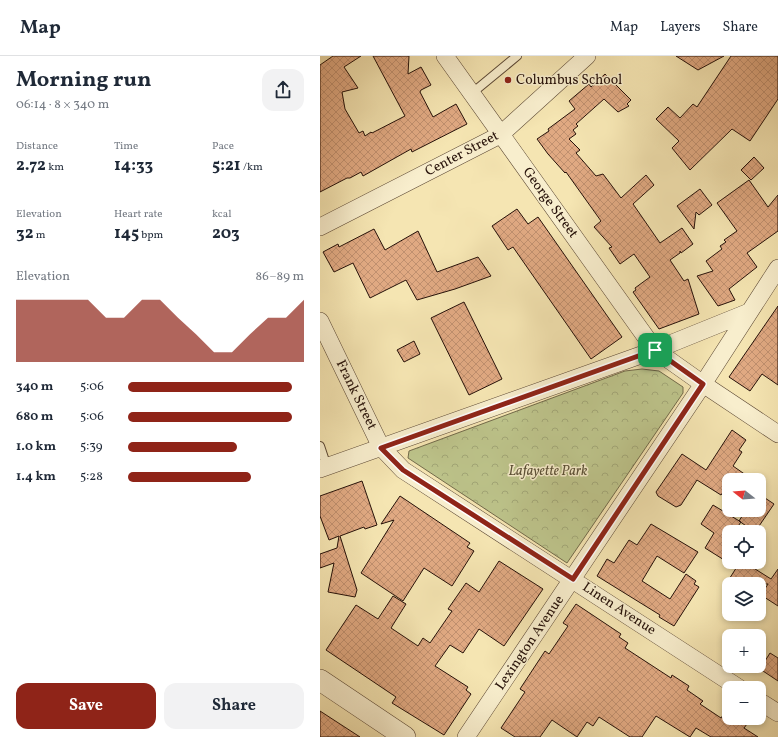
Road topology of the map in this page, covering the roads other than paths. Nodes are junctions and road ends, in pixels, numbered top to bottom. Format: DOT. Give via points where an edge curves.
graph roads {
  1 [pos="445,56"];
  2 [pos="517,56"];
  3 [pos="587,56"];
  4 [pos="471,94"];
  5 [pos="500,135"];
  6 [pos="320,227"];
  7 [pos="778,268"];
  8 [pos="749,312"];
  9 [pos="321,327"];
  10 [pos="655,350"];
  11 [pos="703,384"];
  12 [pos="778,434"];
  13 [pos="320,446"];
  14 [pos="381,448"];
  15 [pos="323,468"];
  16 [pos="573,579"];
  17 [pos="320,680"];
  18 [pos="728,681"];
  19 [pos="766,705"];
  20 [pos="778,713"];
  21 [pos="405,737"];
  22 [pos="466,737"];
  1 -- 4 [label="street, George Street"];
  2 -- 4 [label="lane"];
  3 -- 5 [label="street, Center Street"];
  4 -- 5 [label="street, George Street"];
  5 -- 6 [label="street, Center Street"];
  5 -- 10 [label="street, George Street"];
  7 -- 8 [label="street, Lexington Avenue"];
  8 -- 10 [label="street"];
  8 -- 11 [label="street, Lexington Avenue"];
  9 -- 14 [label="street, Frank Street"];
  10 -- 11 [label="street, George Street"];
  10 -- 14 [label="street"];
  11 -- 12 [label="street, George Street"];
  11 -- 16 [label="street, Lexington Avenue"];
  13 -- 15 [label="lane"];
  14 -- 15 [label="street"];
  14 -- 16 [label="street, Linen Avenue" via="403,470"];
  16 -- 18 [label="street, Linen Avenue"];
  16 -- 22 [label="street, Lexington Avenue"];
  17 -- 21 [label="street"];
  19 -- 20 [label="street"];
}
